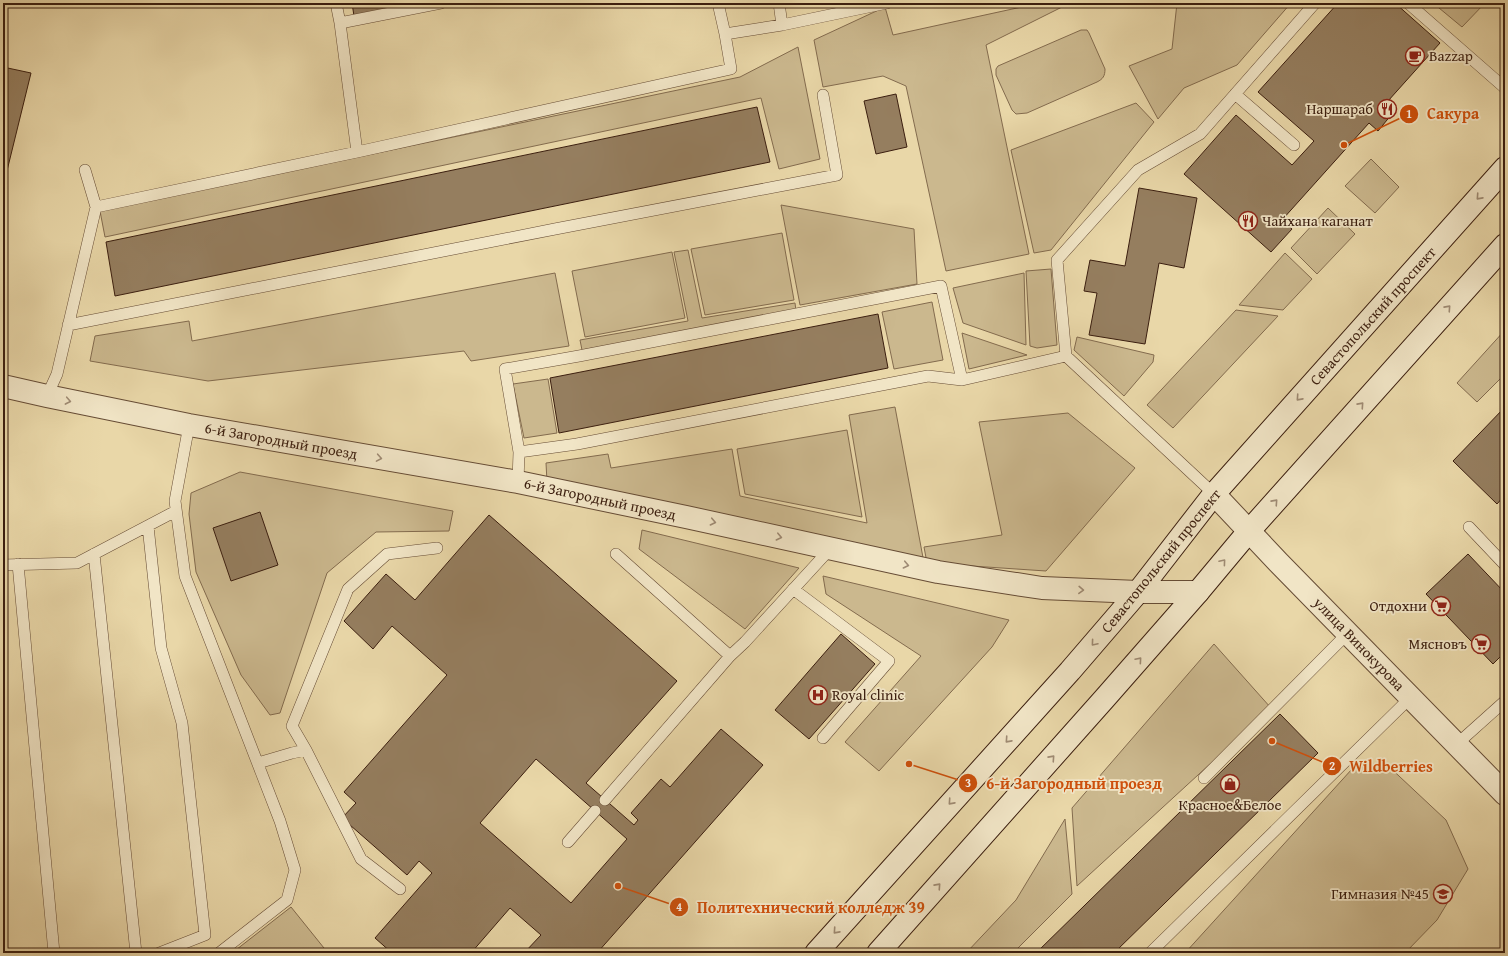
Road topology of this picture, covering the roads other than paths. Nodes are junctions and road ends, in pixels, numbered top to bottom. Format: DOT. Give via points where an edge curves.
graph roads {
  1 [pos="336,3"];
  2 [pos="441,3"];
  3 [pos="718,3"];
  4 [pos="779,3"];
  5 [pos="887,3"];
  6 [pos="1315,3"];
  7 [pos="1408,3"];
  8 [pos="340,23"];
  9 [pos="782,25"];
  10 [pos="725,34"];
  11 [pos="1505,88"];
  12 [pos="1235,94"];
  13 [pos="823,95"];
  14 [pos="1294,145"];
  15 [pos="357,152"];
  16 [pos="1505,168"];
  17 [pos="84,170"];
  18 [pos="96,207"];
  19 [pos="1505,244"];
  20 [pos="68,325"];
  21 [pos="1066,356"];
  22 [pos="962,380"];
  23 [pos="3,386"];
  24 [pos="47,396"];
  25 [pos="189,425"];
  26 [pos="520,452"];
  27 [pos="518,482"];
  28 [pos="1214,494"];
  29 [pos="176,511"];
  30 [pos="148,526"];
  31 [pos="1469,527"];
  32 [pos="1249,531"];
  33 [pos="437,548"];
  34 [pos="831,548"];
  35 [pos="94,554"];
  36 [pos="616,554"];
  37 [pos="18,564"];
  38 [pos="3,565"];
  39 [pos="1505,565"];
  40 [pos="793,589"];
  41 [pos="1138,592"];
  42 [pos="1198,592"];
  43 [pos="1348,633"];
  44 [pos="730,656"];
  45 [pos="1411,697"];
  46 [pos="1505,701"];
  47 [pos="823,738"];
  48 [pos="1457,744"];
  49 [pos="306,750"];
  50 [pos="258,763"];
  51 [pos="1204,778"];
  52 [pos="1505,794"];
  53 [pos="605,800"];
  54 [pos="595,811"];
  55 [pos="568,842"];
  56 [pos="400,889"];
  57 [pos="54,953"];
  58 [pos="136,953"];
  59 [pos="159,953"];
  60 [pos="219,953"];
  61 [pos="816,953"];
  62 [pos="878,953"];
  63 [pos="1150,953"];
  1 -- 8 [label="lane"];
  2 -- 8 [label="lane"];
  3 -- 10 [label="lane"];
  4 -- 9 [label="lane"];
  5 -- 9 [label="lane"];
  6 -- 12 [label="lane"];
  7 -- 11 [label="lane"];
  8 -- 15 [label="lane"];
  9 -- 10 [label="lane"];
  10 -- 15 [label="lane" via="731,69"];
  12 -- 14 [label="lane"];
  12 -- 21 [label="lane" via="1200,134 1138,170 1057,260"];
  13 -- 20 [label="lane" via="837,175"];
  15 -- 18 [label="lane"];
  16 -- 28 [label="main road, Севастопольский проспект, one-way"];
  17 -- 18 [label="lane"];
  18 -- 20 [label="lane"];
  32 -- 19 [label="main road, one-way"];
  20 -- 24 [label="lane" via="57,374"];
  21 -- 22 [label="lane"];
  21 -- 28 [label="lane"];
  22 -- 26 [label="lane" via="928,376 578,444"];
  22 -- 26 [label="lane" via="941,286 505,369"];
  23 -- 24 [label="main road, 6-й Загородный проезд"];
  24 -- 25 [label="main road, 6-й Загородный проезд, one-way"];
  25 -- 27 [label="main road, 6-й Загородный проезд, one-way"];
  25 -- 29 [label="lane" via="175,501"];
  26 -- 27 [label="lane"];
  27 -- 34 [label="main road, 6-й Загородный проезд, one-way"];
  28 -- 32 [label="main road, улица Винокурова"];
  28 -- 41 [label="main road, Севастопольский проспект"];
  29 -- 30 [label="lane"];
  29 -- 50 [label="lane" via="185,576"];
  30 -- 35 [label="lane"];
  30 -- 59 [label="lane" via="162,648 182,723 205,935"];
  31 -- 39 [label="lane"];
  42 -- 32 [label="main road, one-way"];
  32 -- 43 [label="main road, улица Винокурова"];
  33 -- 49 [label="lane" via="387,554 348,589 292,726"];
  34 -- 40 [label="lane"];
  34 -- 41 [label="main road, 6-й Загородный проезд, one-way" via="938,572 1042,588"];
  35 -- 37 [label="lane" via="77,563"];
  35 -- 58 [label="lane"];
  36 -- 44 [label="lane"];
  37 -- 38 [label="lane"];
  37 -- 57 [label="lane"];
  40 -- 44 [label="lane"];
  40 -- 47 [label="lane" via="889,661"];
  41 -- 42 [label="main road, 6-й Загородный проезд"];
  41 -- 61 [label="main road, Севастопольский проспект, one-way"];
  62 -- 42 [label="main road, one-way"];
  43 -- 45 [label="main road, улица Винокурова"];
  43 -- 51 [label="lane"];
  44 -- 53 [label="lane"];
  45 -- 48 [label="main road, улица Винокурова"];
  45 -- 63 [label="lane"];
  46 -- 48 [label="lane"];
  48 -- 52 [label="main road, улица Винокурова"];
  49 -- 50 [label="lane"];
  49 -- 56 [label="lane" via="361,859"];
  50 -- 60 [label="lane" via="295,870 287,900"];
  54 -- 55 [label="lane"];
}
